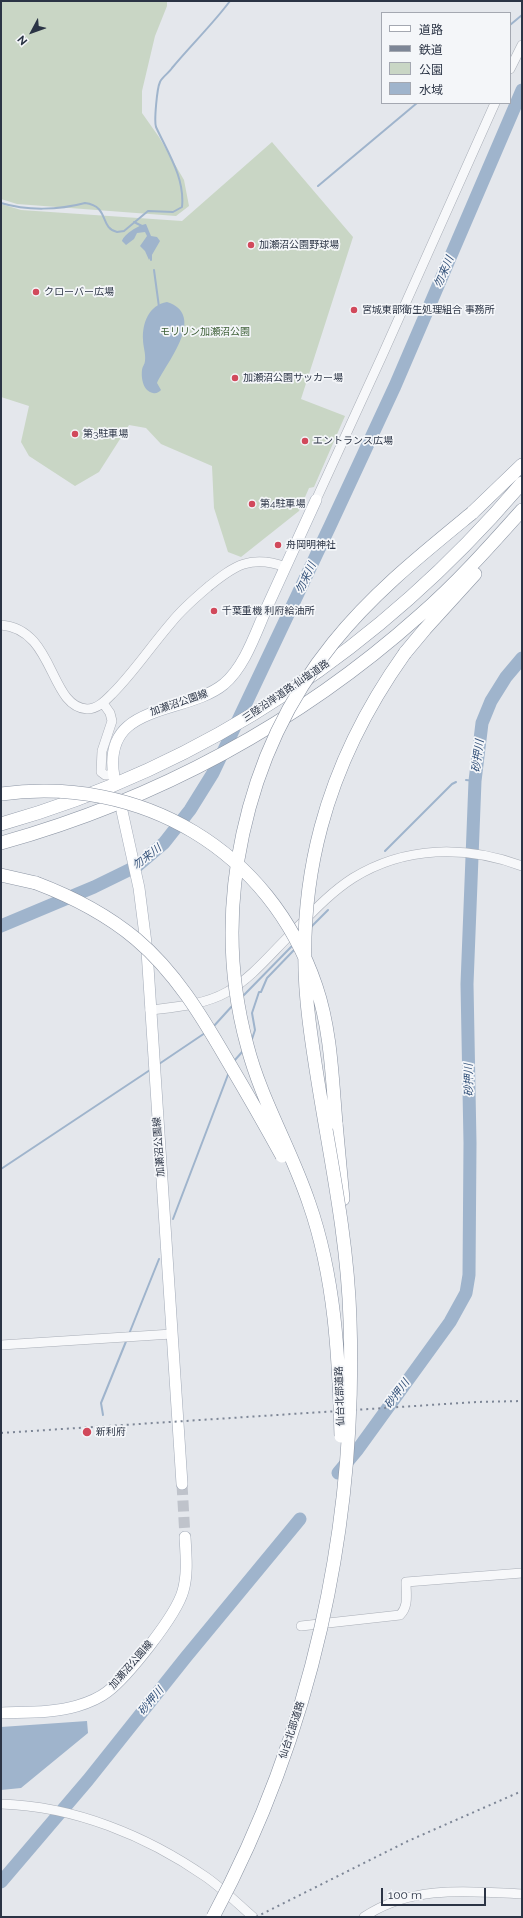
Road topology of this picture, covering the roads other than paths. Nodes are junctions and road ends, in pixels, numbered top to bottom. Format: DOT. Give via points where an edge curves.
graph roads {
  1 [pos="522,45"];
  2 [pos="511,67"];
  3 [pos="495,104"];
  4 [pos="522,465"];
  5 [pos="522,483"];
  6 [pos="316,500"];
  7 [pos="522,510"];
  8 [pos="522,519"];
  9 [pos="285,567"];
  10 [pos="1,625"];
  11 [pos="103,703"];
  12 [pos="117,778"];
  13 [pos="1,794"];
  14 [pos="122,811"];
  15 [pos="1,824"];
  16 [pos="1,843"];
  17 [pos="522,866"];
  18 [pos="1,875"];
  19 [pos="150,1010"];
  20 [pos="325,1261"];
  21 [pos="350,1316"];
  22 [pos="172,1334"];
  23 [pos="1,1345"];
  24 [pos="182,1484"];
  25 [pos="338,1532"];
  26 [pos="185,1537"];
  27 [pos="522,1573"];
  28 [pos="301,1626"];
  29 [pos="1,1713"];
  30 [pos="1,1804"];
  31 [pos="522,1894"];
  32 [pos="213,1917"];
  33 [pos="253,1917"];
  34 [pos="364,1917"];
  1 -- 2 [label="street"];
  3 -- 6 [label="street"];
  4 -- 20 [label="highway, bridge" via="482,504 386,585 332,644 310,674 273,742 248,814 237,871 232,919 235,984 240,1015 257,1077 309,1202"];
  5 -- 12 [label="highway, 三陸沿岸道路;仙塩道路, bridge" via="480,529 391,615 292,690 186,752"];
  6 -- 9 [label="main road, 加瀬沼公園線"];
  7 -- 16 [label="highway, 三陸沿岸道路;仙塩道路, bridge" via="444,593 408,626 330,688 265,730 201,766 140,795 88,816"];
  8 -- 21 [label="highway, bridge" via="425,629 387,679 340,768 318,834 305,917 304,959 313,1050 342,1219"];
  9 -- 11 [label="street" via="274,563 244,564 214,582 178,614 122,684"];
  9 -- 12 [label="main road, 加瀬沼公園線" via="249,648 234,674 209,694 155,710 131,724 120,737 116,747 113,762"];
  10 -- 11 [label="street" via="20,629 30,636 70,701 87,708"];
  11 -- 12 [label="street" via="112,721 102,751 101,772"];
  12 -- 15 [label="highway, 三陸沿岸道路;仙塩道路" via="78,800"];
  13 -- 21 [label="highway, bridge" via="41,790 80,792 114,798 151,810 185,827 231,859 257,884 280,912 310,968 327,1028 351,1293"];
  14 -- 19 [label="main road, 加瀬沼公園線" via="138,880 147,951"];
  17 -- 19 [label="street" via="461,851 428,852 401,857 352,879 324,901 247,977 227,992 211,1000"];
  18 -- 20 [label="highway, bridge" via="36,883 90,906 137,940 176,981 215,1040 269,1133 303,1200"];
  19 -- 22 [label="main road, 加瀬沼公園線"];
  20 -- 25 [label="highway, 仙台北部道路, bridge" via="335,1326 340,1400 342,1476"];
  21 -- 25 [label="highway, 仙台北部道路, bridge" via="349,1446"];
  22 -- 23 [label="street"];
  22 -- 24 [label="main road, 加瀬沼公園線"];
  25 -- 32 [label="highway, 仙台北部道路, bridge" via="317,1642 298,1714 264,1810"];
  26 -- 29 [label="main road, 加瀬沼公園線" via="187,1574 177,1607 119,1682 99,1697 76,1706"];
  27 -- 28 [label="street" via="406,1582 407,1602 405,1611 400,1615"];
  30 -- 33 [label="street" via="45,1809 85,1819 143,1840 177,1858 212,1882"];
  31 -- 34 [label="street" via="459,1890 415,1894 392,1902"];
}
